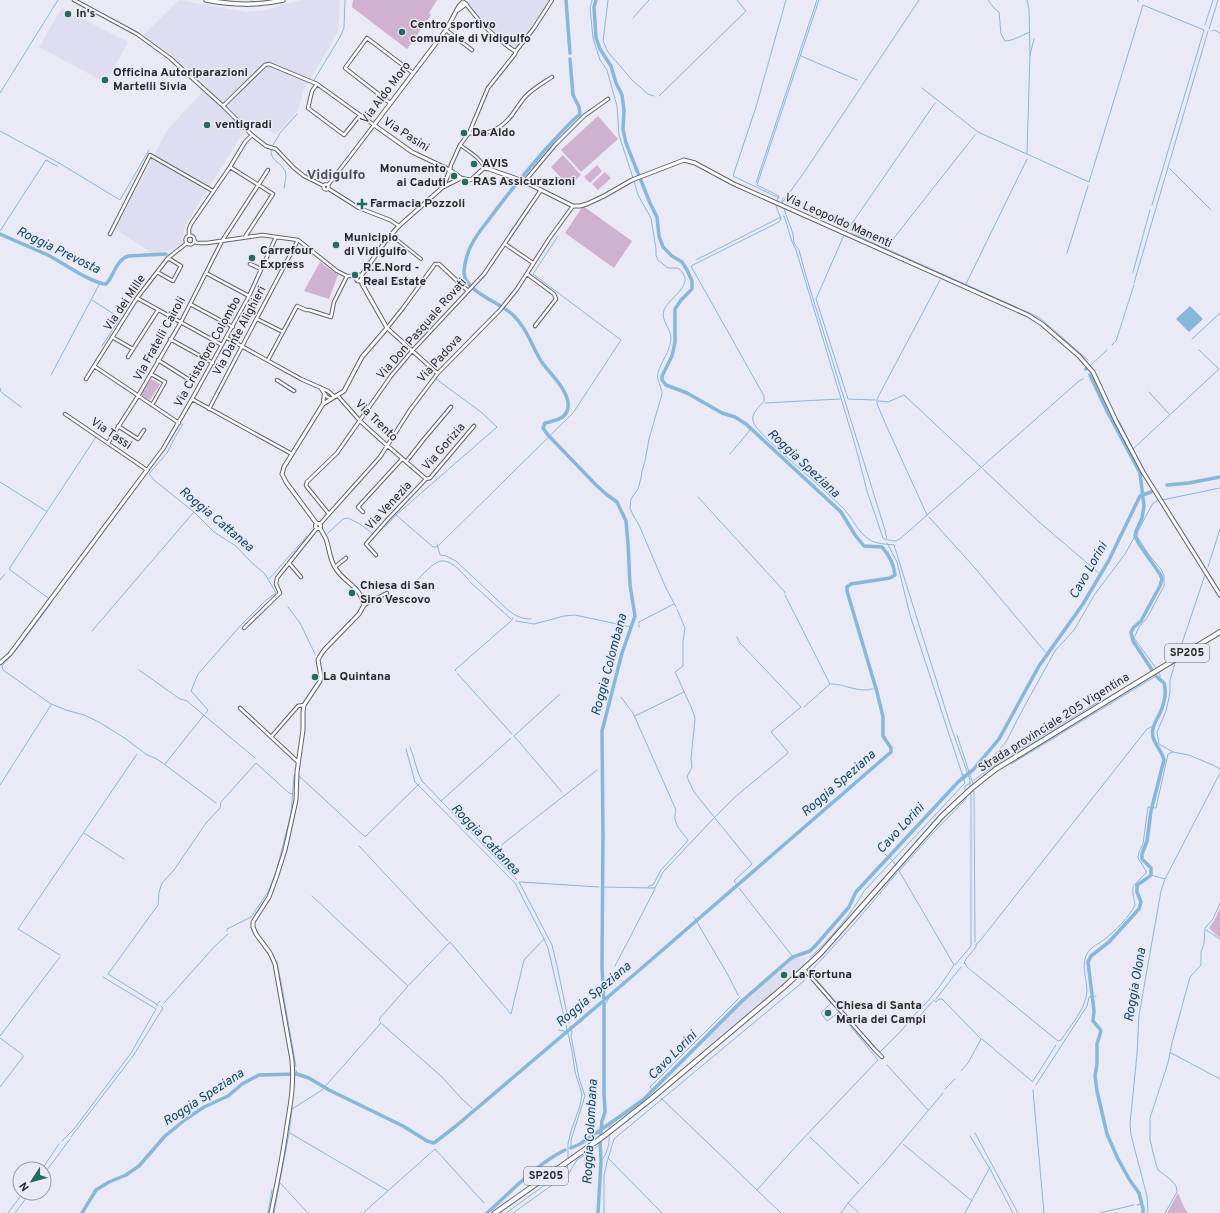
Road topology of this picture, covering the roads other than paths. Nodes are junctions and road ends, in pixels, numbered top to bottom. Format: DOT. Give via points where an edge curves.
graph roads {
  1 [pos="74,0"];
  2 [pos="206,0"];
  3 [pos="283,0"];
  4 [pos="552,0"];
  5 [pos="464,2"];
  6 [pos="446,30"];
  7 [pos="472,50"];
  8 [pos="516,51"];
  9 [pos="413,73"];
  10 [pos="552,77"];
  11 [pos="317,84"];
  12 [pos="608,99"];
  13 [pos="390,103"];
  14 [pos="223,106"];
  15 [pos="360,115"];
  16 [pos="374,125"];
  17 [pos="469,133"];
  18 [pos="252,135"];
  19 [pos="460,145"];
  20 [pos="230,167"];
  21 [pos="484,168"];
  22 [pos="268,170"];
  23 [pos="450,170"];
  24 [pos="461,178"];
  25 [pos="524,181"];
  26 [pos="258,185"];
  27 [pos="328,187"];
  28 [pos="443,187"];
  29 [pos="541,190"];
  30 [pos="213,191"];
  31 [pos="573,206"];
  32 [pos="399,226"];
  33 [pos="110,234"];
  34 [pos="189,235"];
  35 [pos="390,235"];
  36 [pos="245,237"];
  37 [pos="276,237"];
  38 [pos="298,240"];
  39 [pos="194,241"];
  40 [pos="222,241"];
  41 [pos="187,243"];
  42 [pos="505,244"];
  43 [pos="168,258"];
  44 [pos="421,259"];
  45 [pos="533,263"];
  46 [pos="250,264"];
  47 [pos="261,269"];
  48 [pos="157,272"];
  49 [pos="206,273"];
  50 [pos="527,274"];
  51 [pos="347,276"];
  52 [pos="356,276"];
  53 [pos="361,276"];
  54 [pos="362,280"];
  55 [pos="469,290"];
  56 [pos="249,296"];
  57 [pos="137,298"];
  58 [pos="190,304"];
  59 [pos="158,310"];
  60 [pos="257,319"];
  61 [pos="180,322"];
  62 [pos="536,326"];
  63 [pos="233,327"];
  64 [pos="387,328"];
  65 [pos="283,332"];
  66 [pos="112,337"];
  67 [pos="226,338"];
  68 [pos="170,339"];
  69 [pos="222,345"];
  70 [pos="242,346"];
  71 [pos="133,349"];
  72 [pos="412,351"];
  73 [pos="128,357"];
  74 [pos="158,360"];
  75 [pos="268,360"];
  76 [pos="213,363"];
  77 [pos="94,366"];
  78 [pos="438,372"];
  79 [pos="151,374"];
  80 [pos="86,379"];
  81 [pos="188,379"];
  82 [pos="277,380"];
  83 [pos="319,387"];
  84 [pos="294,390"];
  85 [pos="323,392"];
  86 [pos="138,396"];
  87 [pos="334,397"];
  88 [pos="192,400"];
  89 [pos="323,404"];
  90 [pos="152,405"];
  91 [pos="451,407"];
  92 [pos="208,409"];
  93 [pos="65,414"];
  94 [pos="360,421"];
  95 [pos="179,423"];
  96 [pos="118,426"];
  97 [pos="474,426"];
  98 [pos="144,430"];
  99 [pos="108,443"];
  100 [pos="387,446"];
  101 [pos="292,454"];
  102 [pos="402,459"];
  103 [pos="406,462"];
  104 [pos="146,470"];
  105 [pos="426,480"];
  106 [pos="363,512"];
  107 [pos="329,514"];
  108 [pos="318,526"];
  109 [pos="376,555"];
  110 [pos="346,558"];
  111 [pos="289,563"];
  112 [pos="335,567"];
  113 [pos="300,577"];
  114 [pos="387,593"];
  115 [pos="1220,595"];
  116 [pos="364,605"];
  117 [pos="244,628"];
  118 [pos="1219,633"];
  119 [pos="0,664"];
  120 [pos="304,705"];
  121 [pos="240,708"];
  122 [pos="271,737"];
  123 [pos="299,762"];
  124 [pos="804,969"];
  125 [pos="882,1057"];
  126 [pos="271,1213"];
  127 [pos="495,1213"];
  1 -- 14 [label="street" via="141,37 170,58"];
  2 -- 3 [label="main road" via="244,5"];
  4 -- 8 [label="street"];
  5 -- 6 [label="street, Via Aldo Moro"];
  5 -- 8 [label="street" via="489,31"];
  6 -- 7 [label="street"];
  6 -- 9 [label="street, Via Aldo Moro"];
  8 -- 17 [label="street" via="488,88"];
  9 -- 13 [label="street, Via Aldo Moro"];
  9 -- 13 [label="street" via="367,38 345,68"];
  10 -- 17 [label="street" via="524,97 504,124 485,133"];
  11 -- 14 [label="street" via="267,64"];
  11 -- 15 [label="street"];
  11 -- 15 [label="street" via="312,91 308,108 344,136"];
  12 -- 25 [label="street" via="584,116"];
  13 -- 16 [label="street, Via Aldo Moro"];
  14 -- 18 [label="street"];
  15 -- 16 [label="street"];
  16 -- 23 [label="street, Via Pasini" via="412,152"];
  16 -- 27 [label="street, Via Aldo Moro"];
  17 -- 19 [label="street"];
  18 -- 20 [label="street"];
  18 -- 27 [label="street" via="266,146 276,149 304,176"];
  19 -- 21 [label="street" via="476,157"];
  19 -- 23 [label="street"];
  20 -- 26 [label="street"];
  20 -- 30 [label="street"];
  21 -- 24 [label="street" via="472,179"];
  21 -- 25 [label="street"];
  22 -- 26 [label="street, Via Fratelli Cairoli"];
  23 -- 24 [label="street, Via Pasini"];
  23 -- 28 [label="street"];
  24 -- 28 [label="street"];
  25 -- 29 [label="street"];
  26 -- 36 [label="street" via="273,194"];
  26 -- 40 [label="street, Via Fratelli Cairoli"];
  27 -- 32 [label="street" via="359,208 384,217"];
  28 -- 32 [label="street"];
  29 -- 31 [label="street"];
  29 -- 42 [label="street, Via Don Pasquale Rovati"];
  30 -- 33 [label="street" via="150,155"];
  30 -- 34 [label="street" via="192,224"];
  31 -- 45 [label="street, Via Padova"];
  31 -- 115 [label="street, Via Leopoldo Manenti" via="587,204 632,180 684,160 1028,315 1079,356 1093,372 1143,472"];
  32 -- 35 [label="street"];
  34 -- 39 [label="street"];
  34 -- 41 [label="street" via="185,238"];
  35 -- 44 [label="street"];
  35 -- 53 [label="street"];
  36 -- 37 [label="street"];
  36 -- 40 [label="street"];
  37 -- 38 [label="street"];
  37 -- 47 [label="street, Via Cristoforo Colombo"];
  38 -- 51 [label="street"];
  38 -- 60 [label="street, Via Dante Alighieri"];
  39 -- 40 [label="street"];
  39 -- 41 [label="street" via="191,244"];
  40 -- 49 [label="street, Via Fratelli Cairoli"];
  41 -- 43 [label="street, Via dei Mille"];
  42 -- 45 [label="street"];
  42 -- 55 [label="street, Via Don Pasquale Rovati"];
  43 -- 48 [label="street, Via dei Mille"];
  43 -- 48 [label="street" via="181,266 173,281"];
  45 -- 50 [label="street, Via Padova"];
  46 -- 47 [label="street"];
  47 -- 56 [label="street, Via Cristoforo Colombo"];
  48 -- 57 [label="street, Via dei Mille"];
  49 -- 56 [label="street"];
  49 -- 58 [label="street, Via Fratelli Cairoli"];
  50 -- 62 [label="street" via="554,294 556,299"];
  50 -- 78 [label="street, Via Padova" via="500,310"];
  51 -- 52 [label="street"];
  51 -- 65 [label="street" via="334,302 331,316 297,306"];
  52 -- 53 [label="street"];
  52 -- 54 [label="street" via="358,281"];
  53 -- 54 [label="street"];
  54 -- 64 [label="street"];
  55 -- 64 [label="street" via="439,264 435,264"];
  55 -- 72 [label="street, Via Don Pasquale Rovati"];
  56 -- 63 [label="street, Via Cristoforo Colombo"];
  57 -- 59 [label="street"];
  57 -- 66 [label="street, Via dei Mille"];
  58 -- 61 [label="street, Via Fratelli Cairoli"];
  58 -- 63 [label="street"];
  59 -- 61 [label="street"];
  59 -- 71 [label="street"];
  60 -- 65 [label="street"];
  60 -- 70 [label="street, Via Dante Alighieri"];
  61 -- 68 [label="street, Via Fratelli Cairoli"];
  61 -- 69 [label="street"];
  63 -- 67 [label="street, Via Cristoforo Colombo"];
  64 -- 72 [label="street"];
  64 -- 87 [label="street" via="366,351 344,391"];
  65 -- 75 [label="street"];
  66 -- 71 [label="street"];
  66 -- 77 [label="street, Via dei Mille"];
  67 -- 69 [label="street, Via Cristoforo Colombo"];
  67 -- 70 [label="street"];
  68 -- 74 [label="street, Via Fratelli Cairoli"];
  68 -- 76 [label="street"];
  69 -- 76 [label="street, Via Cristoforo Colombo"];
  70 -- 75 [label="street"];
  70 -- 92 [label="street, Via Dante Alighieri"];
  71 -- 73 [label="street"];
  72 -- 78 [label="street"];
  72 -- 94 [label="street, Via Don Pasquale Rovati"];
  74 -- 79 [label="street, Via Fratelli Cairoli"];
  74 -- 81 [label="street"];
  75 -- 83 [label="street"];
  76 -- 88 [label="street, Via Cristoforo Colombo"];
  77 -- 80 [label="street, Via dei Mille"];
  77 -- 86 [label="street"];
  78 -- 100 [label="street, Via Padova"];
  79 -- 86 [label="street, Via Fratelli Cairoli"];
  79 -- 90 [label="street" via="165,382"];
  82 -- 84 [label="street"];
  83 -- 85 [label="street"];
  83 -- 87 [label="street"];
  85 -- 87 [label="street" via="329,398"];
  85 -- 89 [label="street"];
  86 -- 90 [label="street"];
  86 -- 96 [label="street, Via Fratelli Cairoli"];
  87 -- 89 [label="street"];
  87 -- 94 [label="street, Via Trento"];
  88 -- 92 [label="street"];
  88 -- 95 [label="street, Via Cristoforo Colombo"];
  89 -- 101 [label="street"];
  90 -- 95 [label="street"];
  91 -- 103 [label="street"];
  92 -- 101 [label="street"];
  93 -- 99 [label="street, Via Tassi"];
  94 -- 100 [label="street, Via Trento"];
  94 -- 107 [label="street, Via Don Pasquale Rovati" via="337,453 306,484"];
  95 -- 104 [label="street, Via Cristoforo Colombo"];
  96 -- 98 [label="street" via="138,439"];
  96 -- 99 [label="street, Via Fratelli Cairoli"];
  97 -- 105 [label="street, Via Gorizia"];
  99 -- 104 [label="street, Via Tassi"];
  100 -- 102 [label="street, Via Trento"];
  100 -- 107 [label="street, Via Padova"];
  101 -- 108 [label="street" via="282,474"];
  102 -- 103 [label="street, Via Trento"];
  102 -- 106 [label="street, Via Trento" via="358,507"];
  103 -- 105 [label="street, Via Trento"];
  104 -- 119 [label="street"];
  105 -- 109 [label="street, Via Venezia" via="366,544"];
  107 -- 108 [label="street, Via Padova"];
  108 -- 111 [label="street, Via Padova"];
  108 -- 112 [label="street" via="326,538 330,558"];
  110 -- 112 [label="street"];
  111 -- 113 [label="street"];
  111 -- 117 [label="street, Via Padova" via="276,578 280,593"];
  112 -- 116 [label="street" via="344,579 359,591"];
  114 -- 116 [label="street"];
  116 -- 120 [label="street" via="359,614 320,656 320,681"];
  118 -- 124 [label="main road, Strada provinciale 205 Vigentina / SP205" via="1014,757 972,787 942,816 837,936"];
  120 -- 122 [label="street" via="298,706"];
  120 -- 123 [label="street"];
  121 -- 122 [label="street"];
  122 -- 123 [label="street"];
  123 -- 126 [label="street" via="296,800 276,878 268,897 252,922 256,934 275,964 294,1076 283,1155"];
  124 -- 125 [label="street"];
  124 -- 127 [label="main road, Strada provinciale 205 Vigentina / SP205" via="651,1099 604,1136"];
}
